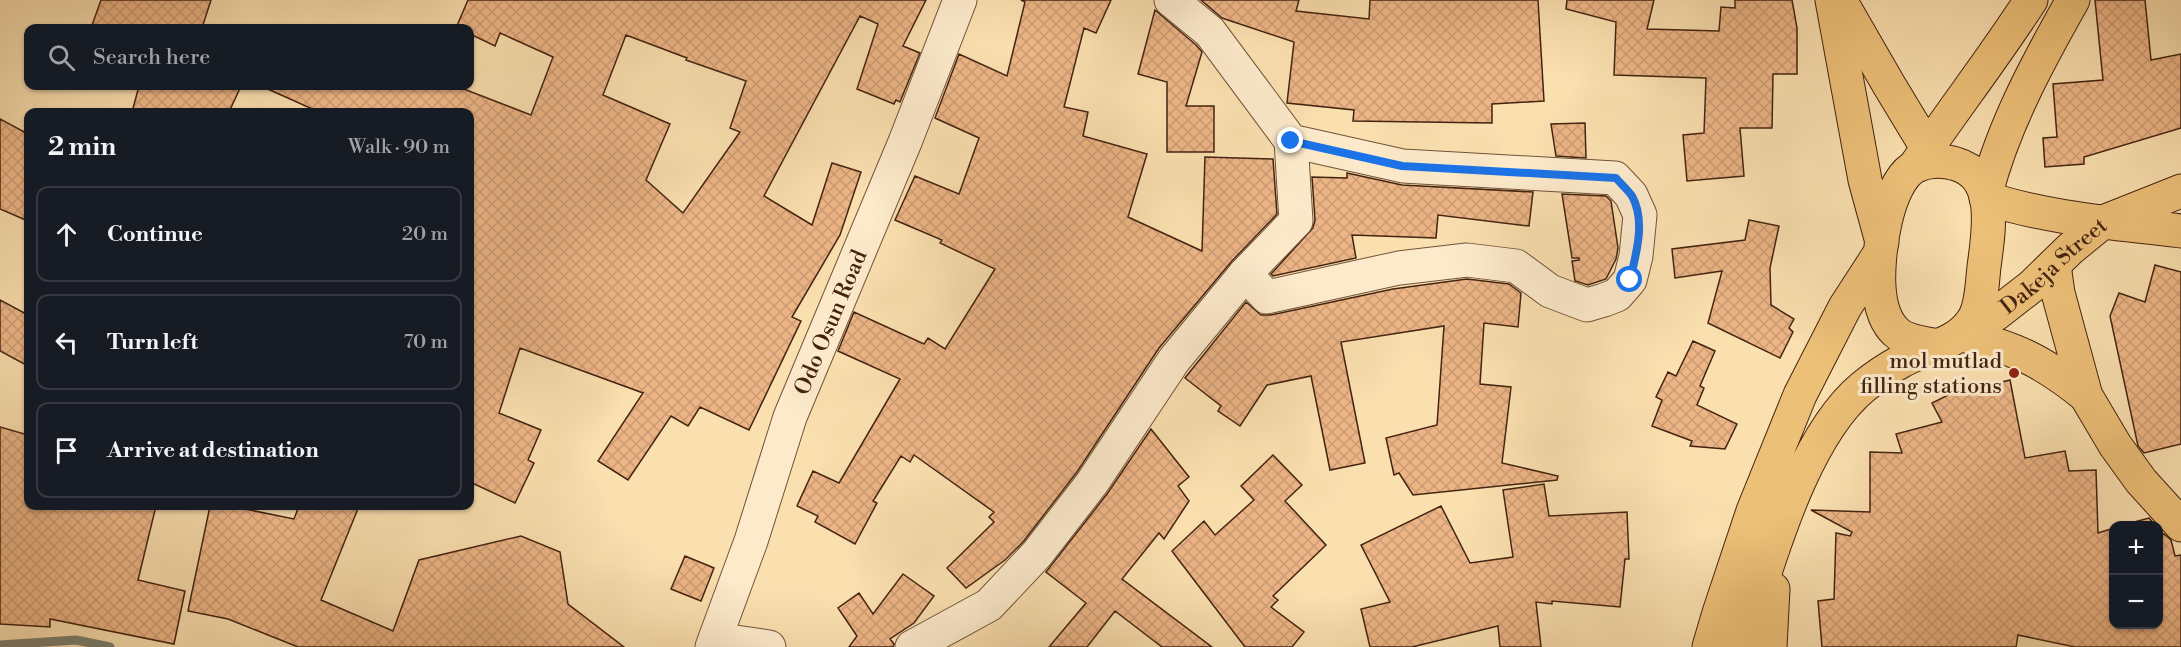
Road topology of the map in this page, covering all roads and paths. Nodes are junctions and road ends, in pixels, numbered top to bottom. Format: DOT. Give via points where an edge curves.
graph roads {
  1 [pos="960,0"];
  2 [pos="1171,0"];
  3 [pos="1832,0"];
  4 [pos="1840,0"];
  5 [pos="2031,0"];
  6 [pos="2073,0"];
  7 [pos="1291,141"];
  8 [pos="1926,159"];
  9 [pos="2181,191"];
  10 [pos="1986,195"];
  11 [pos="2103,222"];
  12 [pos="2181,231"];
  13 [pos="1882,247"];
  14 [pos="2054,265"];
  15 [pos="1245,274"];
  16 [pos="1956,336"];
  17 [pos="2086,396"];
  18 [pos="1770,524"];
  19 [pos="2181,525"];
  20 [pos="713,643"];
  21 [pos="769,647"];
  22 [pos="912,647"];
  23 [pos="1710,647"];
  24 [pos="1742,647"];
  25 [pos="1770,647"];
  1 -- 20 [label="street, Odo Osun Road" via="790,417 751,541"];
  2 -- 7 [label="street" via="1210,32"];
  3 -- 13 [label="main road" via="1865,180"];
  4 -- 8 [label="main road"];
  5 -- 8 [label="main road" via="1966,92"];
  6 -- 10 [label="main road" via="2027,84 1995,158"];
  7 -- 15 [label="street" via="1296,221"];
  7 -- 15 [label="street" via="1402,166 1616,178 1631,195 1640,215 1630,280 1617,295 1587,305 1550,291 1516,266 1467,260 1399,268 1267,297"];
  8 -- 10 [label="main road" via="1957,164 1975,175"];
  8 -- 13 [label="main road" via="1902,179 1892,196"];
  9 -- 11 [label="main road"];
  10 -- 11 [label="main road" via="2013,207"];
  10 -- 16 [label="main road" via="1990,214 1981,292 1975,318"];
  11 -- 12 [label="main road, Dakeja Street"];
  11 -- 14 [label="main road, Dakeja Street"];
  13 -- 16 [label="main road" via="1879,287 1885,317 1897,334 1914,342"];
  13 -- 18 [label="main road" via="1845,307 1800,395"];
  14 -- 16 [label="main road, Dakeja Street" via="1996,314"];
  14 -- 17 [label="main road"];
  15 -- 22 [label="street" via="1174,360 1092,483 1037,555 988,605"];
  16 -- 17 [label="main road" via="2024,354"];
  16 -- 18 [label="main road, Dakeja Street" via="1900,361 1862,387 1833,418"];
  17 -- 19 [label="main road" via="2141,482"];
  18 -- 23 [label="main road" via="1719,613"];
  18 -- 24 [label="main road"];
  18 -- 25 [label="main road"];
  20 -- 21 [label="street"];
}
